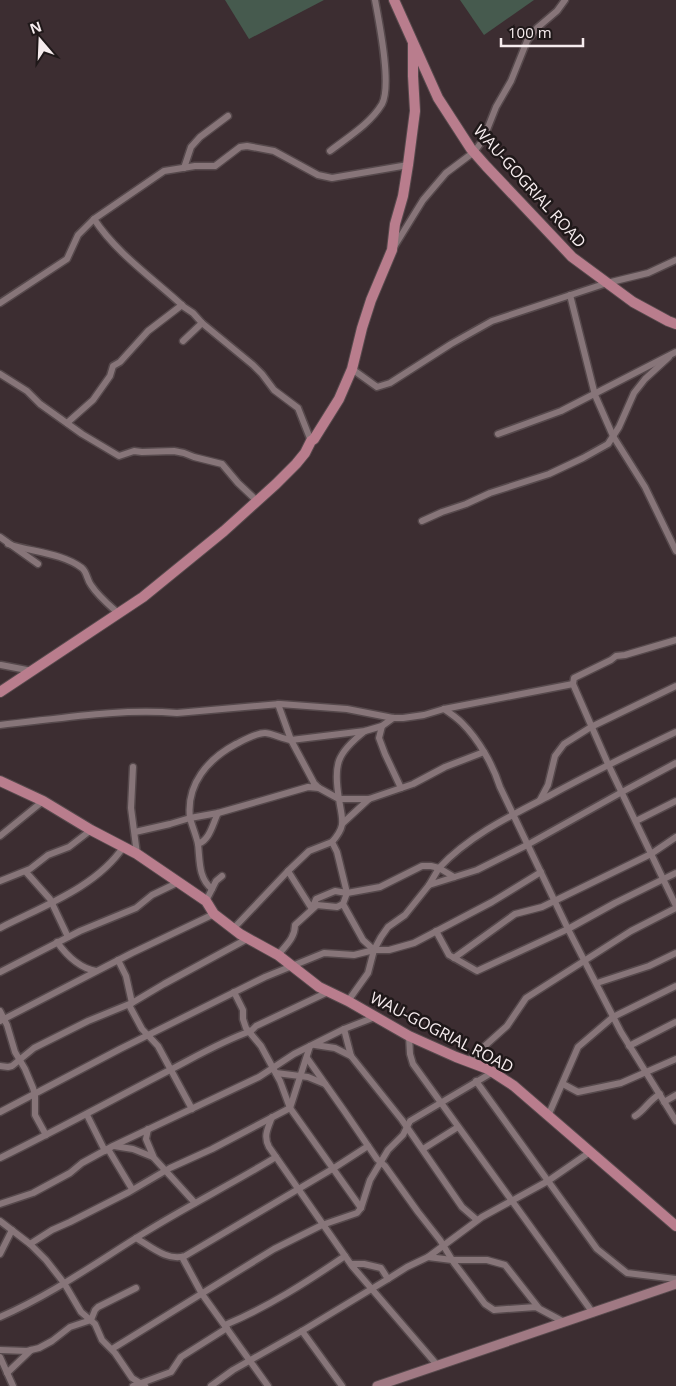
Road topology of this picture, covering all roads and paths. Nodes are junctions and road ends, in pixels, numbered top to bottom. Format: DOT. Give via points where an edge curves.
graph roads {
  1 [pos="375,0"];
  2 [pos="394,0"];
  3 [pos="565,0"];
  4 [pos="414,44"];
  5 [pos="228,116"];
  6 [pos="330,151"];
  7 [pos="474,152"];
  8 [pos="408,165"];
  9 [pos="184,168"];
  10 [pos="94,219"];
  11 [pos="392,250"];
  12 [pos="676,260"];
  13 [pos="607,283"];
  14 [pos="570,295"];
  15 [pos="0,303"];
  16 [pos="182,305"];
  17 [pos="202,323"];
  18 [pos="676,324"];
  19 [pos="183,341"];
  20 [pos="676,352"];
  21 [pos="669,356"];
  22 [pos="352,370"];
  23 [pos="0,374"];
  24 [pos="595,395"];
  25 [pos="67,423"];
  26 [pos="498,434"];
  27 [pos="613,436"];
  28 [pos="311,441"];
  29 [pos="256,500"];
  30 [pos="422,521"];
  31 [pos="0,537"];
  32 [pos="8,544"];
  33 [pos="676,551"];
  34 [pos="38,564"];
  35 [pos="118,614"];
  36 [pos="676,640"];
  37 [pos="0,665"];
  38 [pos="29,673"];
  39 [pos="573,684"];
  40 [pos="676,686"];
  41 [pos="0,692"];
  42 [pos="278,704"];
  43 [pos="444,709"];
  44 [pos="393,718"];
  45 [pos="0,725"];
  46 [pos="382,726"];
  47 [pos="592,727"];
  48 [pos="365,731"];
  49 [pos="676,732"];
  50 [pos="291,740"];
  51 [pos="484,752"];
  52 [pos="608,764"];
  53 [pos="676,764"];
  54 [pos="133,767"];
  55 [pos="1,784"];
  56 [pos="319,788"];
  57 [pos="401,788"];
  58 [pos="622,792"];
  59 [pos="339,799"];
  60 [pos="369,799"];
  61 [pos="540,800"];
  62 [pos="43,801"];
  63 [pos="676,801"];
  64 [pos="218,813"];
  65 [pos="514,814"];
  66 [pos="190,818"];
  67 [pos="636,821"];
  68 [pos="343,823"];
  69 [pos="90,830"];
  70 [pos="135,832"];
  71 [pos="0,836"];
  72 [pos="676,837"];
  73 [pos="332,842"];
  74 [pos="198,844"];
  75 [pos="527,845"];
  76 [pos="124,846"];
  77 [pos="137,854"];
  78 [pos="651,854"];
  79 [pos="439,868"];
  80 [pos="288,871"];
  81 [pos="26,872"];
  82 [pos="541,872"];
  83 [pos="676,873"];
  84 [pos="222,876"];
  85 [pos="454,878"];
  86 [pos="662,880"];
  87 [pos="0,882"];
  88 [pos="179,882"];
  89 [pos="429,885"];
  90 [pos="212,889"];
  91 [pos="346,893"];
  92 [pos="555,900"];
  93 [pos="206,901"];
  94 [pos="52,902"];
  95 [pos="343,904"];
  96 [pos="676,907"];
  97 [pos="312,908"];
  98 [pos="214,914"];
  99 [pos="0,928"];
  100 [pos="233,929"];
  101 [pos="568,929"];
  102 [pos="436,932"];
  103 [pos="68,937"];
  104 [pos="247,939"];
  105 [pos="58,942"];
  106 [pos="374,950"];
  107 [pos="676,953"];
  108 [pos="278,955"];
  109 [pos="454,958"];
  110 [pos="118,960"];
  111 [pos="585,960"];
  112 [pos="291,966"];
  113 [pos="96,971"];
  114 [pos="0,972"];
  115 [pos="597,983"];
  116 [pos="676,986"];
  117 [pos="234,992"];
  118 [pos="328,992"];
  119 [pos="348,1000"];
  120 [pos="131,1004"];
  121 [pos="0,1011"];
  122 [pos="375,1017"];
  123 [pos="614,1017"];
  124 [pos="2,1020"];
  125 [pos="676,1022"];
  126 [pos="344,1029"];
  127 [pos="248,1032"];
  128 [pos="148,1036"];
  129 [pos="410,1036"];
  130 [pos="312,1045"];
  131 [pos="629,1046"];
  132 [pos="351,1056"];
  133 [pos="306,1058"];
  134 [pos="19,1059"];
  135 [pos="676,1059"];
  136 [pos="468,1062"];
  137 [pos="0,1066"];
  138 [pos="170,1070"];
  139 [pos="274,1071"];
  140 [pos="493,1072"];
  141 [pos="645,1073"];
  142 [pos="300,1076"];
  143 [pos="476,1081"];
  144 [pos="563,1084"];
  145 [pos="326,1085"];
  146 [pos="660,1094"];
  147 [pos="35,1095"];
  148 [pos="676,1095"];
  149 [pos="440,1102"];
  150 [pos="664,1102"];
  151 [pos="290,1108"];
  152 [pos="192,1109"];
  153 [pos="0,1112"];
  154 [pos="87,1114"];
  155 [pos="548,1116"];
  156 [pos="636,1116"];
  157 [pos="273,1117"];
  158 [pos="676,1121"];
  159 [pos="407,1126"];
  160 [pos="458,1127"];
  161 [pos="148,1129"];
  162 [pos="46,1135"];
  163 [pos="368,1146"];
  164 [pos="109,1149"];
  165 [pos="423,1149"];
  166 [pos="590,1152"];
  167 [pos="276,1157"];
  168 [pos="0,1158"];
  169 [pos="154,1158"];
  170 [pos="381,1163"];
  171 [pos="334,1168"];
  172 [pos="165,1172"];
  173 [pos="548,1181"];
  174 [pos="132,1189"];
  175 [pos="298,1189"];
  176 [pos="511,1201"];
  177 [pos="0,1204"];
  178 [pos="195,1204"];
  179 [pos="361,1208"];
  180 [pos="477,1220"];
  181 [pos="0,1221"];
  182 [pos="322,1225"];
  183 [pos="676,1226"];
  184 [pos="12,1230"];
  185 [pos="136,1238"];
  186 [pos="30,1244"];
  187 [pos="444,1245"];
  188 [pos="0,1254"];
  189 [pos="345,1256"];
  190 [pos="428,1257"];
  191 [pos="182,1258"];
  192 [pos="452,1260"];
  193 [pos="351,1264"];
  194 [pos="388,1278"];
  195 [pos="676,1279"];
  196 [pos="64,1282"];
  197 [pos="676,1284"];
  198 [pos="136,1288"];
  199 [pos="371,1289"];
  200 [pos="202,1294"];
  201 [pos="538,1307"];
  202 [pos="593,1313"];
  203 [pos="0,1317"];
  204 [pos="90,1321"];
  205 [pos="564,1322"];
  206 [pos="226,1327"];
  207 [pos="302,1332"];
  208 [pos="112,1349"];
  209 [pos="0,1350"];
  210 [pos="31,1350"];
  211 [pos="0,1357"];
  212 [pos="250,1360"];
  213 [pos="438,1366"];
  214 [pos="7,1373"];
  215 [pos="139,1385"];
  216 [pos="13,1386"];
  217 [pos="211,1386"];
  218 [pos="268,1386"];
  219 [pos="342,1386"];
  220 [pos="377,1386"];
  1 -- 6 [label="street" via="385,69 382,103 366,123"];
  2 -- 4 [label="main road, WAU-GOGRIAL ROAD"];
  3 -- 7 [label="street" via="527,41 484,140"];
  4 -- 7 [label="main road, WAU-GOGRIAL ROAD" via="438,98"];
  4 -- 8 [label="main road" via="415,111"];
  5 -- 9 [label="street" via="191,147"];
  7 -- 11 [label="street" via="446,173 424,200"];
  7 -- 13 [label="main road, WAU-GOGRIAL ROAD" via="572,257"];
  8 -- 9 [label="street" via="332,178 318,175 274,151 240,146 215,166"];
  8 -- 11 [label="main road"];
  9 -- 10 [label="street" via="164,171"];
  10 -- 15 [label="street" via="78,235 67,259"];
  10 -- 16 [label="street" via="120,250"];
  11 -- 22 [label="main road" via="371,300"];
  12 -- 13 [label="street" via="648,273"];
  13 -- 14 [label="street"];
  13 -- 18 [label="main road, WAU-GOGRIAL ROAD" via="634,302"];
  14 -- 22 [label="street" via="492,321 390,383 377,387"];
  14 -- 24 [label="street"];
  16 -- 17 [label="street"];
  16 -- 25 [label="street" via="148,331 113,366 93,400"];
  17 -- 19 [label="street"];
  17 -- 28 [label="street" via="298,408"];
  20 -- 21 [label="street"];
  21 -- 24 [label="street"];
  21 -- 27 [label="street" via="634,393"];
  22 -- 28 [label="main road" via="339,398"];
  23 -- 25 [label="street" via="27,390 40,404"];
  24 -- 26 [label="street" via="561,412"];
  24 -- 27 [label="street"];
  25 -- 29 [label="street" via="119,456 134,450 174,451 222,464"];
  27 -- 30 [label="street" via="608,444 549,474 490,493"];
  27 -- 33 [label="street" via="645,486"];
  28 -- 29 [label="main road" via="296,464"];
  29 -- 35 [label="main road" via="217,537"];
  31 -- 32 [label="street"];
  32 -- 34 [label="street"];
  32 -- 35 [label="street" via="57,556 84,569 91,585"];
  35 -- 38 [label="main road"];
  36 -- 39 [label="street" via="616,656 574,678"];
  37 -- 38 [label="street"];
  38 -- 41 [label="main road"];
  39 -- 43 [label="street"];
  39 -- 47 [label="street"];
  40 -- 47 [label="street"];
  42 -- 44 [label="street" via="348,709"];
  42 -- 45 [label="street" via="178,713 113,713"];
  42 -- 50 [label="street"];
  43 -- 44 [label="street"];
  43 -- 51 [label="street" via="463,723"];
  44 -- 46 [label="street"];
  46 -- 48 [label="street"];
  46 -- 57 [label="street" via="379,738"];
  47 -- 52 [label="street"];
  47 -- 61 [label="street" via="564,744 555,756 548,786"];
  48 -- 50 [label="street"];
  48 -- 59 [label="street" via="339,757 336,780"];
  49 -- 52 [label="street"];
  50 -- 56 [label="street"];
  50 -- 66 [label="street" via="265,733 214,757 200,774 192,793"];
  51 -- 57 [label="street" via="445,766"];
  51 -- 65 [label="street"];
  52 -- 58 [label="street"];
  52 -- 61 [label="street"];
  53 -- 58 [label="street"];
  54 -- 70 [label="street" via="131,808"];
  55 -- 62 [label="main road, WAU-GOGRIAL ROAD"];
  56 -- 59 [label="street"];
  56 -- 64 [label="street" via="308,788"];
  57 -- 60 [label="street"];
  58 -- 67 [label="street"];
  58 -- 75 [label="street"];
  59 -- 60 [label="street"];
  59 -- 68 [label="street"];
  60 -- 68 [label="street"];
  61 -- 65 [label="street"];
  62 -- 69 [label="main road, WAU-GOGRIAL ROAD"];
  62 -- 71 [label="street"];
  63 -- 67 [label="street"];
  64 -- 66 [label="street"];
  64 -- 74 [label="street" via="209,835"];
  65 -- 75 [label="street"];
  65 -- 79 [label="street" via="454,852"];
  66 -- 70 [label="street"];
  66 -- 74 [label="street"];
  67 -- 78 [label="street"];
  68 -- 73 [label="street" via="341,832"];
  69 -- 76 [label="main road, WAU-GOGRIAL ROAD"];
  69 -- 81 [label="street" via="69,847 48,855"];
  70 -- 77 [label="street"];
  72 -- 78 [label="street"];
  73 -- 80 [label="street" via="309,851"];
  73 -- 91 [label="street"];
  74 -- 90 [label="street" via="201,876"];
  75 -- 82 [label="street"];
  75 -- 85 [label="street"];
  76 -- 77 [label="main road, WAU-GOGRIAL ROAD"];
  76 -- 94 [label="street" via="113,861 88,882"];
  77 -- 88 [label="main road, WAU-GOGRIAL ROAD"];
  78 -- 86 [label="street"];
  78 -- 92 [label="street"];
  79 -- 85 [label="street"];
  79 -- 89 [label="street"];
  79 -- 91 [label="street" via="422,866 380,887"];
  80 -- 97 [label="street"];
  80 -- 100 [label="street"];
  81 -- 87 [label="street"];
  81 -- 94 [label="street"];
  82 -- 92 [label="street"];
  82 -- 102 [label="street"];
  83 -- 86 [label="street"];
  84 -- 90 [label="street"];
  85 -- 89 [label="street"];
  86 -- 96 [label="street"];
  86 -- 101 [label="street"];
  88 -- 93 [label="main road, WAU-GOGRIAL ROAD"];
  88 -- 103 [label="street" via="152,895 136,908"];
  89 -- 106 [label="street" via="405,915 388,927"];
  90 -- 93 [label="street"];
  91 -- 95 [label="street"];
  91 -- 97 [label="street" via="335,891 327,894 316,899"];
  92 -- 101 [label="street"];
  92 -- 109 [label="street" via="515,914"];
  93 -- 98 [label="main road, WAU-GOGRIAL ROAD"];
  94 -- 99 [label="street"];
  94 -- 103 [label="street"];
  95 -- 97 [label="street"];
  95 -- 106 [label="street" via="364,940"];
  96 -- 111 [label="street"];
  97 -- 108 [label="street" via="295,925 293,938"];
  98 -- 100 [label="main road, WAU-GOGRIAL ROAD"];
  98 -- 110 [label="street"];
  100 -- 104 [label="main road, WAU-GOGRIAL ROAD"];
  101 -- 109 [label="street" via="477,971"];
  101 -- 111 [label="street"];
  102 -- 106 [label="street" via="402,947"];
  102 -- 109 [label="street"];
  103 -- 105 [label="street"];
  104 -- 108 [label="main road, WAU-GOGRIAL ROAD"];
  104 -- 120 [label="street"];
  105 -- 113 [label="street" via="77,964"];
  105 -- 114 [label="street"];
  106 -- 112 [label="street" via="354,955 324,953"];
  106 -- 119 [label="street" via="368,973"];
  107 -- 115 [label="street" via="649,966"];
  108 -- 112 [label="main road, WAU-GOGRIAL ROAD"];
  110 -- 113 [label="street"];
  110 -- 120 [label="street" via="126,976"];
  111 -- 115 [label="street"];
  111 -- 136 [label="street" via="526,998 507,1026"];
  112 -- 117 [label="street"];
  112 -- 118 [label="main road, WAU-GOGRIAL ROAD"];
  113 -- 124 [label="street"];
  115 -- 123 [label="street"];
  116 -- 123 [label="street"];
  117 -- 127 [label="street" via="243,1010 243,1022"];
  117 -- 128 [label="street"];
  118 -- 119 [label="main road, WAU-GOGRIAL ROAD"];
  118 -- 127 [label="street"];
  119 -- 122 [label="main road, WAU-GOGRIAL ROAD"];
  120 -- 128 [label="street"];
  120 -- 134 [label="street" via="88,1021"];
  121 -- 124 [label="street"];
  122 -- 126 [label="street"];
  122 -- 129 [label="main road, WAU-GOGRIAL ROAD"];
  123 -- 131 [label="street"];
  123 -- 144 [label="street" via="578,1047"];
  124 -- 134 [label="street"];
  125 -- 131 [label="street"];
  126 -- 130 [label="street"];
  126 -- 132 [label="street"];
  127 -- 138 [label="street"];
  127 -- 139 [label="street" via="261,1046"];
  128 -- 138 [label="street" via="158,1046"];
  128 -- 147 [label="street"];
  129 -- 136 [label="main road, WAU-GOGRIAL ROAD"];
  129 -- 149 [label="street" via="411,1061"];
  130 -- 132 [label="street" via="330,1047"];
  130 -- 133 [label="street"];
  130 -- 139 [label="street" via="288,1057"];
  131 -- 141 [label="street"];
  132 -- 159 [label="street"];
  133 -- 142 [label="street"];
  133 -- 145 [label="street"];
  134 -- 137 [label="street" via="10,1067"];
  134 -- 147 [label="street"];
  135 -- 141 [label="street"];
  136 -- 140 [label="main road, WAU-GOGRIAL ROAD"];
  138 -- 152 [label="street"];
  138 -- 154 [label="street"];
  139 -- 142 [label="street"];
  139 -- 151 [label="street"];
  139 -- 152 [label="street"];
  140 -- 143 [label="street"];
  140 -- 155 [label="main road, WAU-GOGRIAL ROAD"];
  141 -- 144 [label="street" via="578,1092"];
  141 -- 146 [label="street"];
  142 -- 145 [label="street"];
  142 -- 151 [label="street"];
  143 -- 149 [label="street"];
  143 -- 173 [label="street"];
  144 -- 155 [label="street"];
  145 -- 163 [label="street"];
  146 -- 150 [label="street"];
  146 -- 156 [label="street"];
  147 -- 153 [label="street"];
  147 -- 162 [label="street" via="35,1115"];
  148 -- 150 [label="street"];
  149 -- 159 [label="street"];
  149 -- 160 [label="street"];
  150 -- 158 [label="street"];
  151 -- 157 [label="street"];
  151 -- 171 [label="street"];
  152 -- 161 [label="street"];
  154 -- 162 [label="street"];
  154 -- 164 [label="street"];
  155 -- 166 [label="main road, WAU-GOGRIAL ROAD"];
  157 -- 167 [label="street" via="265,1137"];
  157 -- 172 [label="street"];
  159 -- 165 [label="street"];
  159 -- 170 [label="street"];
  160 -- 165 [label="street"];
  160 -- 176 [label="street"];
  161 -- 164 [label="street"];
  161 -- 169 [label="street" via="146,1139"];
  162 -- 168 [label="street"];
  163 -- 170 [label="street"];
  163 -- 171 [label="street"];
  164 -- 169 [label="street" via="133,1149"];
  164 -- 174 [label="street"];
  164 -- 177 [label="street" via="33,1193"];
  165 -- 180 [label="street" via="462,1207"];
  166 -- 173 [label="street"];
  166 -- 183 [label="main road, WAU-GOGRIAL ROAD"];
  167 -- 175 [label="street"];
  167 -- 178 [label="street"];
  169 -- 172 [label="street"];
  170 -- 179 [label="street" via="368,1184"];
  170 -- 187 [label="street"];
  171 -- 175 [label="street"];
  171 -- 179 [label="street"];
  172 -- 174 [label="street"];
  172 -- 178 [label="street"];
  173 -- 176 [label="street"];
  173 -- 195 [label="street" via="597,1249 621,1269 630,1274"];
  174 -- 186 [label="street"];
  175 -- 182 [label="street"];
  175 -- 191 [label="street"];
  176 -- 180 [label="street"];
  176 -- 202 [label="street"];
  178 -- 185 [label="street"];
  179 -- 182 [label="street" via="355,1214"];
  180 -- 187 [label="street"];
  181 -- 184 [label="street"];
  182 -- 189 [label="street"];
  182 -- 200 [label="street"];
  184 -- 186 [label="street"];
  184 -- 188 [label="street"];
  185 -- 191 [label="street" via="169,1256"];
  185 -- 196 [label="street"];
  186 -- 196 [label="street"];
  187 -- 190 [label="street"];
  187 -- 192 [label="street"];
  189 -- 193 [label="street"];
  189 -- 206 [label="street"];
  190 -- 192 [label="street"];
  190 -- 194 [label="street"];
  191 -- 200 [label="street"];
  192 -- 201 [label="street" via="487,1260 504,1265"];
  192 -- 201 [label="street" via="490,1309"];
  193 -- 194 [label="street" via="381,1268"];
  193 -- 199 [label="street"];
  194 -- 199 [label="street"];
  196 -- 203 [label="street"];
  196 -- 204 [label="street" via="78,1309"];
  197 -- 202 [label="street"];
  198 -- 204 [label="street" via="98,1307"];
  199 -- 207 [label="street"];
  199 -- 213 [label="street"];
  200 -- 206 [label="street"];
  200 -- 208 [label="street"];
  201 -- 205 [label="street"];
  202 -- 205 [label="street"];
  204 -- 208 [label="street"];
  204 -- 210 [label="street" via="70,1327 48,1344"];
  205 -- 213 [label="street"];
  206 -- 212 [label="street"];
  206 -- 215 [label="street" via="181,1357 171,1372"];
  207 -- 212 [label="street"];
  207 -- 219 [label="street"];
  208 -- 215 [label="street"];
  209 -- 210 [label="street"];
  210 -- 214 [label="street"];
  211 -- 214 [label="street"];
  212 -- 217 [label="street"];
  212 -- 218 [label="street"];
  213 -- 220 [label="street"];
  214 -- 216 [label="street"];
}
